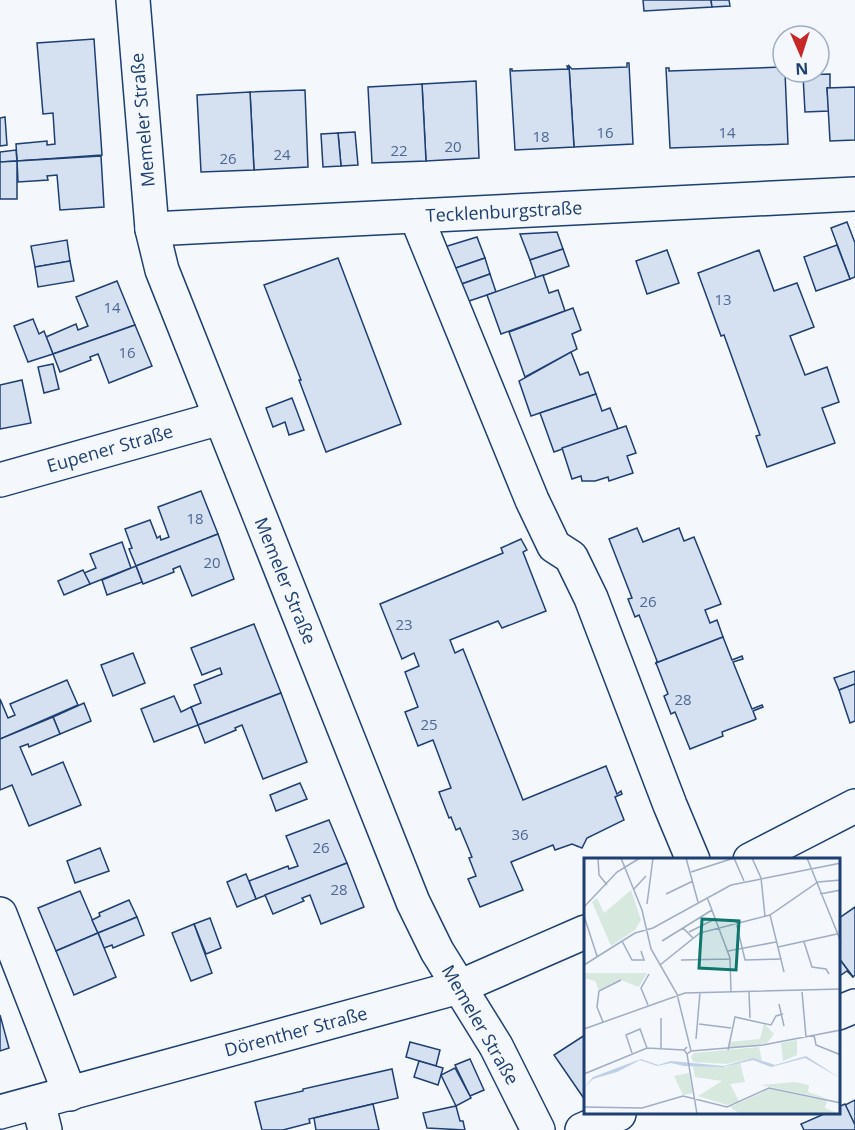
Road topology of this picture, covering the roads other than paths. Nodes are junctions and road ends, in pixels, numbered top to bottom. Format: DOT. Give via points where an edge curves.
graph roads {
  1 [pos="133,0"];
  2 [pos="855,194"];
  3 [pos="416,216"];
  4 [pos="152,229"];
  5 [pos="220,418"];
  6 [pos="0,480"];
  7 [pos="855,806"];
  8 [pos="692,858"];
  9 [pos="754,858"];
  10 [pos="0,914"];
  11 [pos="584,932"];
  12 [pos="459,987"];
  13 [pos="855,1006"];
  14 [pos="840,1012"];
  15 [pos="70,1094"];
  16 [pos="0,1113"];
  17 [pos="615,1115"];
  18 [pos="42,1116"];
  19 [pos="538,1130"];
  20 [pos="582,1130"];
  1 -- 4 [label="street, Memeler Straße"];
  2 -- 3 [label="street, Tecklenburgstraße"];
  3 -- 4 [label="street, Tecklenburgstraße"];
  3 -- 8 [label="street" via="532,500 554,546 571,557 591,598"];
  4 -- 5 [label="street, Memeler Straße" via="162,270"];
  5 -- 6 [label="street, Eupener Straße"];
  5 -- 12 [label="street, Memeler Straße" via="413,902"];
  7 -- 9 [label="street"];
  10 -- 15 [label="street"];
  11 -- 12 [label="street, Dörenther Straße"];
  12 -- 15 [label="street, Dörenther Straße"];
  12 -- 19 [label="street, Memeler Straße" via="496,1046"];
  13 -- 14 [label="street"];
  15 -- 18 [label="street, Dörenther Straße"];
  16 -- 18 [label="street, Dörenther Straße"];
  17 -- 20 [label="street"];
}
